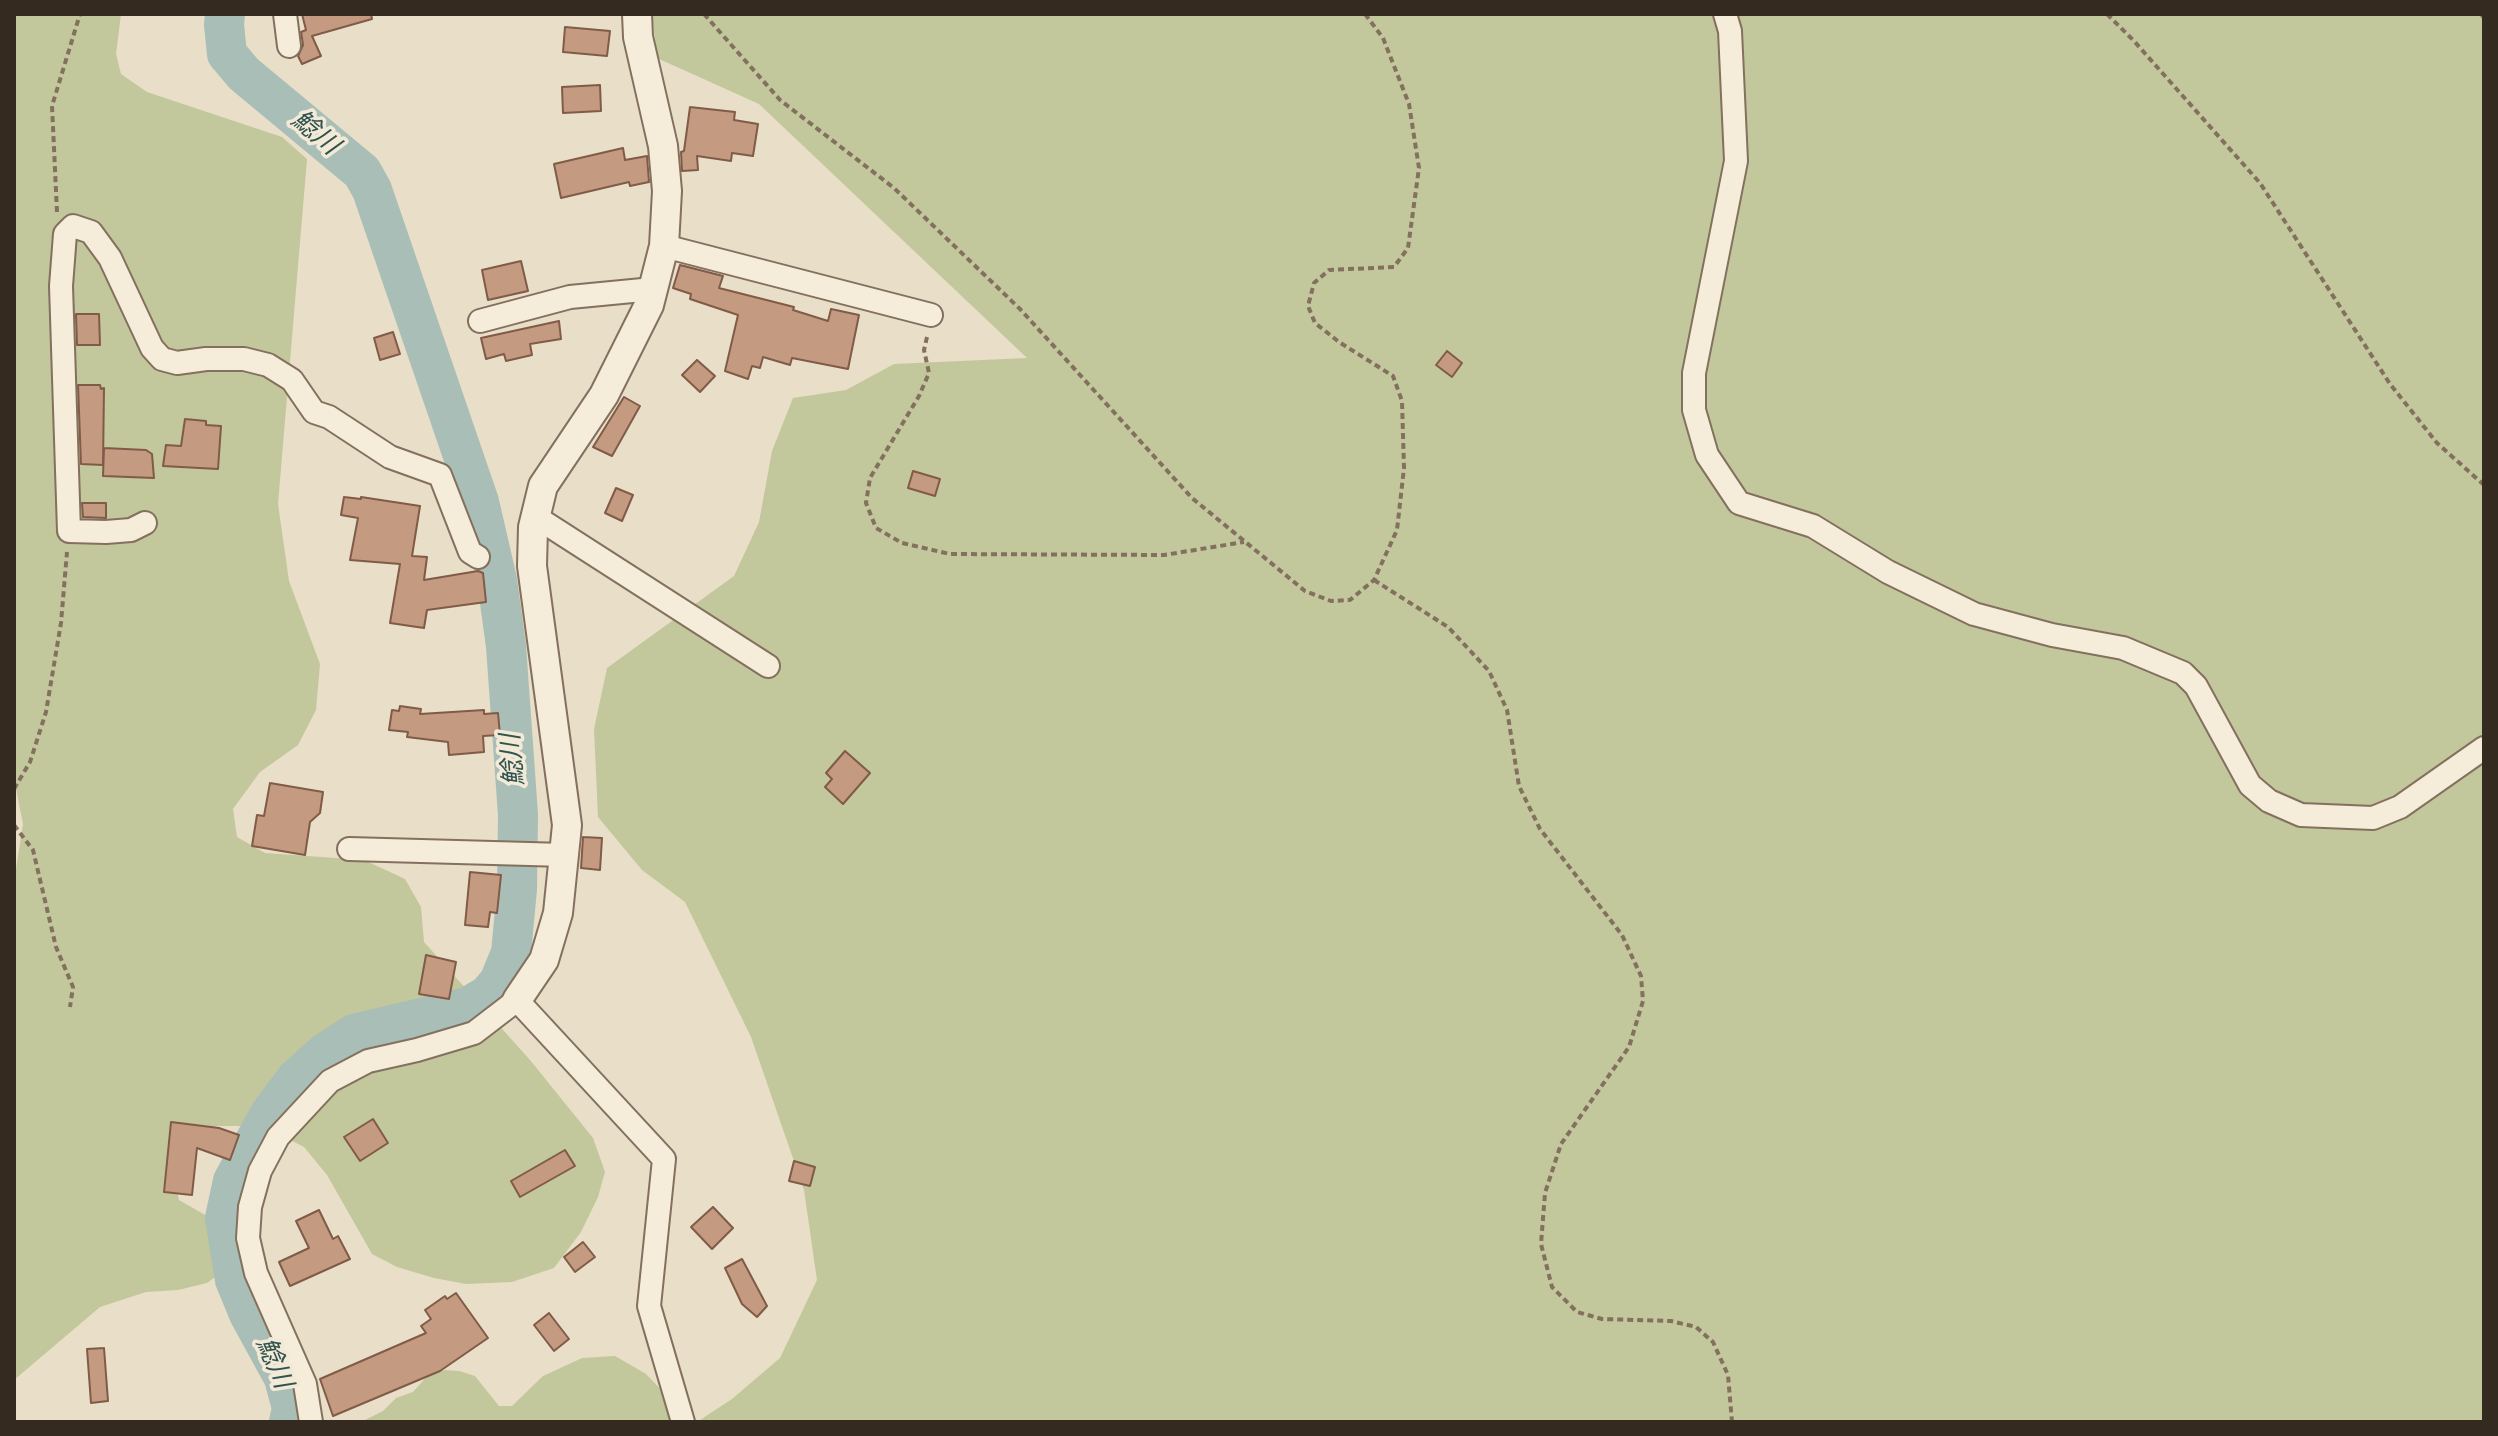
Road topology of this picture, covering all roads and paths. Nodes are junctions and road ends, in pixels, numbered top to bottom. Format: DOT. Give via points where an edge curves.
graph roads {
  1 [pos="80,14"];
  2 [pos="285,14"];
  3 [pos="637,14"];
  4 [pos="704,14"];
  5 [pos="1365,14"];
  6 [pos="1725,14"];
  7 [pos="2107,14"];
  8 [pos="289,46"];
  9 [pos="58,226"];
  10 [pos="664,246"];
  11 [pos="653,289"];
  12 [pos="931,315"];
  13 [pos="480,321"];
  14 [pos="2484,485"];
  15 [pos="536,517"];
  16 [pos="145,523"];
  17 [pos="69,531"];
  18 [pos="1245,541"];
  19 [pos="478,557"];
  20 [pos="1374,580"];
  21 [pos="768,666"];
  22 [pos="2484,748"];
  23 [pos="14,789"];
  24 [pos="14,825"];
  25 [pos="349,849"];
  26 [pos="565,855"];
  27 [pos="517,1000"];
  28 [pos="70,1007"];
  29 [pos="311,1422"];
  30 [pos="683,1422"];
  31 [pos="1732,1422"];
  1 -- 9 [label="path" via="52,106"];
  2 -- 8 [label="street"];
  3 -- 10 [label="street" via="663,146"];
  4 -- 18 [label="path" via="780,100 894,188 1020,309 1192,498"];
  5 -- 20 [label="path" via="1383,38 1409,104 1419,168 1408,248 1394,267 1329,270 1314,283 1308,306 1315,323 1393,376 1402,401 1404,468 1397,530"];
  6 -- 22 [label="street" via="1736,161 1694,373 1694,410 1707,455 1739,503 1813,526 1888,572 1974,614 2123,648 2183,673 2196,686 2250,785 2269,801 2301,815 2373,818 2400,807"];
  7 -- 14 [label="path" via="2260,183 2390,384 2437,443"];
  10 -- 11 [label="street"];
  10 -- 12 [label="street"];
  11 -- 13 [label="street" via="570,297"];
  11 -- 15 [label="street" via="604,395 543,486"];
  12 -- 18 [label="path" via="924,350 929,373 870,478 866,503 876,528 902,543 950,554 1164,555"];
  15 -- 21 [label="street"];
  15 -- 26 [label="street" via="532,566 567,825"];
  16 -- 17 [label="street" via="131,530"];
  17 -- 19 [label="street" via="61,286 65,234 73,226 91,232 110,258 162,359 244,359 280,372 314,412 390,457 440,475 470,552"];
  17 -- 23 [label="path" via="46,712 30,762"];
  18 -- 20 [label="path" via="1305,591 1331,601 1350,600"];
  20 -- 31 [label="path" via="1448,627 1489,671 1507,710 1519,786 1533,815 1622,935 1641,976 1643,1001 1629,1047 1561,1144 1545,1193 1541,1244 1552,1287 1577,1312 1602,1319 1696,1327 1713,1342 1728,1375"];
  24 -- 28 [label="path" via="33,850 56,947 73,987"];
  25 -- 26 [label="street"];
  26 -- 27 [label="street" via="558,913 544,960"];
  27 -- 29 [label="street" via="474,1033 368,1061 330,1081 278,1137 260,1171 248,1238 256,1273 305,1384"];
  27 -- 30 [label="street" via="664,1159 649,1306"];
}
